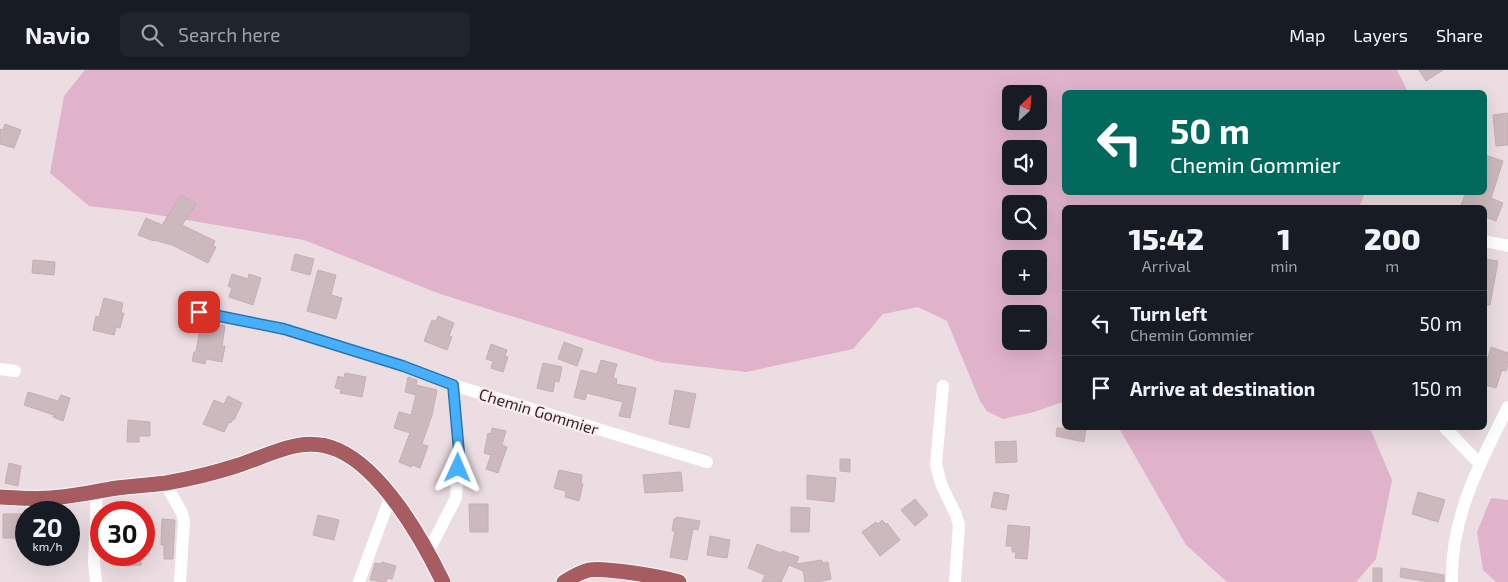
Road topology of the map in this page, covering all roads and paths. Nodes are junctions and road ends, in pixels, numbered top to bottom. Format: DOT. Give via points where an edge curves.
graph roads {
  1 [pos="1487,241"];
  2 [pos="1508,246"];
  3 [pos="199,312"];
  4 [pos="0,369"];
  5 [pos="15,371"];
  6 [pos="453,385"];
  7 [pos="943,386"];
  8 [pos="1508,407"];
  9 [pos="1448,430"];
  10 [pos="707,462"];
  11 [pos="1480,464"];
  12 [pos="166,483"];
  13 [pos="97,491"];
  14 [pos="391,495"];
  15 [pos="0,497"];
  16 [pos="428,552"];
  17 [pos="96,582"];
  18 [pos="180,582"];
  19 [pos="359,582"];
  20 [pos="443,582"];
  21 [pos="564,582"];
  22 [pos="679,582"];
  23 [pos="955,582"];
  24 [pos="1452,582"];
  1 -- 2 [label="street"];
  3 -- 6 [label="street, Chemin Gommier" via="284,329"];
  4 -- 5 [label="street"];
  6 -- 10 [label="street, Chemin Gommier"];
  6 -- 16 [label="street" via="459,452 456,498"];
  7 -- 23 [label="street" via="936,464 959,525"];
  8 -- 11 [label="street"];
  9 -- 11 [label="street"];
  11 -- 24 [label="street" via="1465,499 1451,564"];
  12 -- 13 [label="main road"];
  12 -- 14 [label="main road" via="236,466 285,447 317,444 354,459"];
  12 -- 18 [label="street" via="184,521"];
  13 -- 15 [label="main road" via="53,498"];
  13 -- 17 [label="street"];
  14 -- 16 [label="main road"];
  14 -- 19 [label="street"];
  16 -- 20 [label="main road"];
  21 -- 22 [label="main road" via="589,570"];
}
